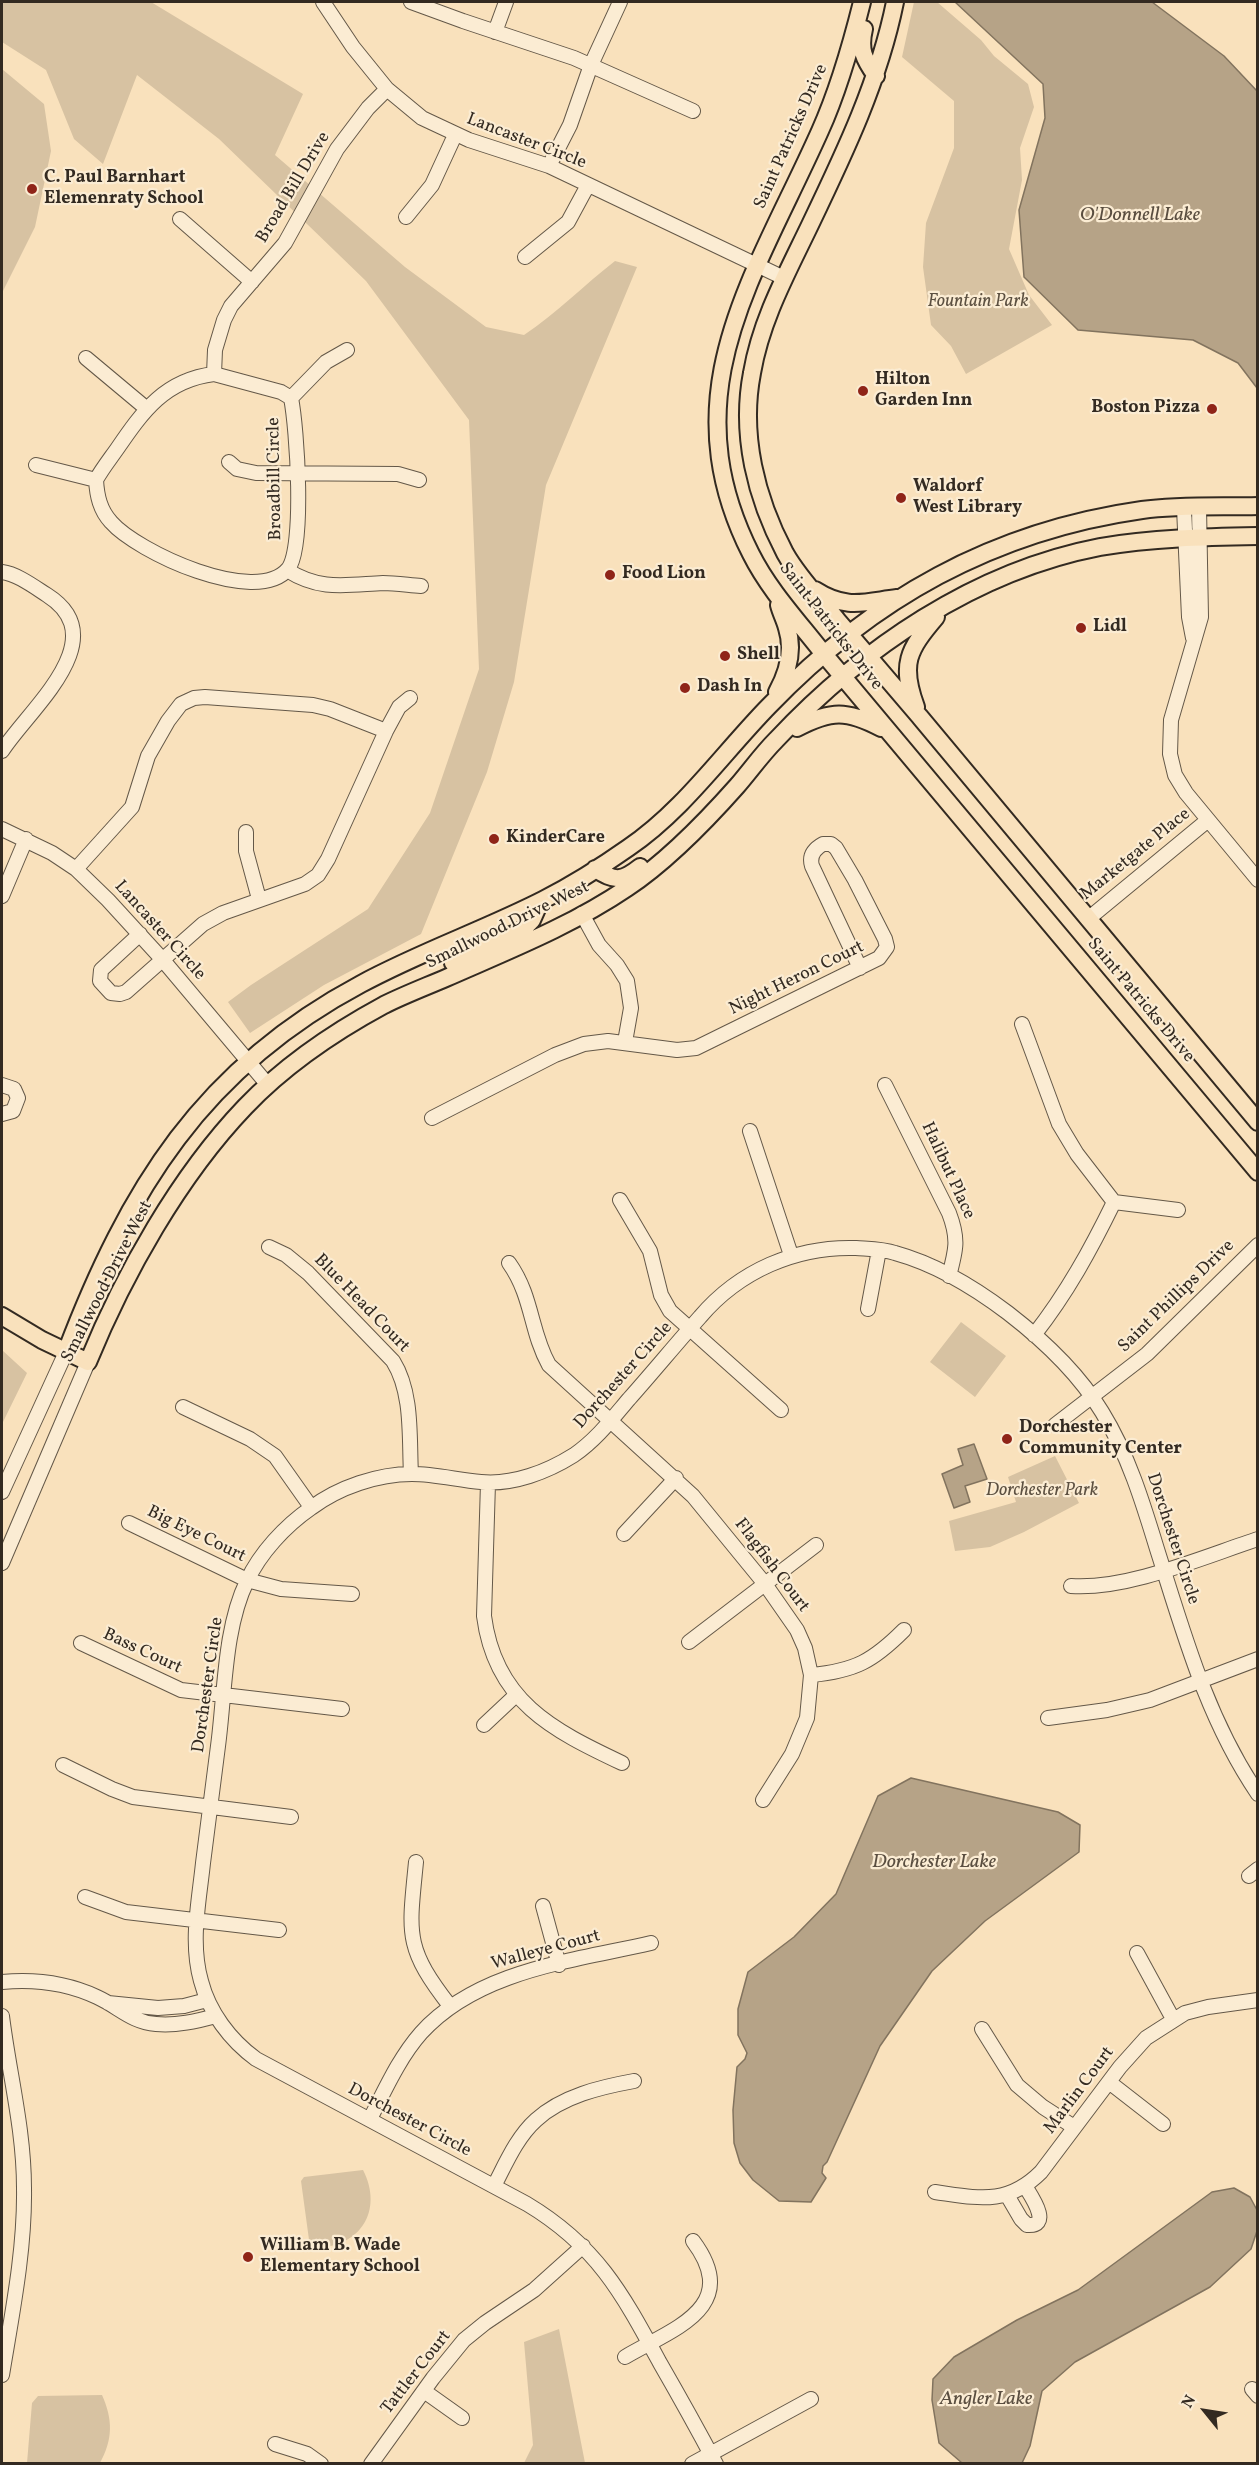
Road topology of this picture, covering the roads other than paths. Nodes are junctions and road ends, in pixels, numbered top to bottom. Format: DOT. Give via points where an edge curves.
graph roads {
  1 [pos="323,2"];
  2 [pos="411,2"];
  3 [pos="506,2"];
  4 [pos="620,2"];
  5 [pos="862,2"];
  6 [pos="871,2"];
  7 [pos="895,2"];
  8 [pos="495,32"];
  9 [pos="591,64"];
  10 [pos="876,76"];
  11 [pos="387,89"];
  12 [pos="693,111"];
  13 [pos="455,135"];
  14 [pos="549,166"];
  15 [pos="588,185"];
  16 [pos="406,217"];
  17 [pos="180,219"];
  18 [pos="525,257"];
  19 [pos="756,264"];
  20 [pos="784,278"];
  21 [pos="252,282"];
  22 [pos="347,350"];
  23 [pos="86,358"];
  24 [pos="214,374"];
  25 [pos="291,398"];
  26 [pos="147,409"];
  27 [pos="229,462"];
  28 [pos="36,465"];
  29 [pos="298,474"];
  30 [pos="96,480"];
  31 [pos="418,480"];
  32 [pos="1257,506"];
  33 [pos="1192,508"];
  34 [pos="1257,536"];
  35 [pos="1193,537"];
  36 [pos="287,570"];
  37 [pos="2,572"];
  38 [pos="803,581"];
  39 [pos="421,586"];
  40 [pos="776,593"];
  41 [pos="901,598"];
  42 [pos="947,605"];
  43 [pos="848,633"];
  44 [pos="823,653"];
  45 [pos="867,657"];
  46 [pos="843,677"];
  47 [pos="410,698"];
  48 [pos="768,707"];
  49 [pos="919,716"];
  50 [pos="386,731"];
  51 [pos="888,731"];
  52 [pos="777,738"];
  53 [pos="2,751"];
  54 [pos="706,817"];
  55 [pos="1208,820"];
  56 [pos="2,828"];
  57 [pos="246,832"];
  58 [pos="26,838"];
  59 [pos="76,868"];
  60 [pos="595,869"];
  61 [pos="1257,880"];
  62 [pos="2,896"];
  63 [pos="259,899"];
  64 [pos="540,902"];
  65 [pos="582,914"];
  66 [pos="1088,919"];
  67 [pos="140,934"];
  68 [pos="162,959"];
  69 [pos="860,968"];
  70 [pos="1022,1024"];
  71 [pos="344,1028"];
  72 [pos="625,1042"];
  73 [pos="247,1061"];
  74 [pos="2,1085"];
  75 [pos="268,1085"];
  76 [pos="885,1085"];
  77 [pos="2,1114"];
  78 [pos="432,1118"];
  79 [pos="1257,1122"];
  80 [pos="750,1131"];
  81 [pos="1257,1172"];
  82 [pos="620,1200"];
  83 [pos="1114,1202"];
  84 [pos="1178,1210"];
  85 [pos="1257,1245"];
  86 [pos="269,1247"];
  87 [pos="879,1250"];
  88 [pos="791,1255"];
  89 [pos="509,1263"];
  90 [pos="949,1276"];
  91 [pos="868,1309"];
  92 [pos="2,1316"];
  93 [pos="690,1329"];
  94 [pos="1034,1335"];
  95 [pos="66,1352"];
  96 [pos="88,1362"];
  97 [pos="1092,1397"];
  98 [pos="183,1407"];
  99 [pos="781,1410"];
  100 [pos="611,1420"];
  101 [pos="1055,1425"];
  102 [pos="411,1474"];
  103 [pos="675,1478"];
  104 [pos="488,1483"];
  105 [pos="2,1492"];
  106 [pos="311,1507"];
  107 [pos="129,1523"];
  108 [pos="624,1534"];
  109 [pos="1257,1539"];
  110 [pos="816,1545"];
  111 [pos="2,1563"];
  112 [pos="1164,1569"];
  113 [pos="247,1580"];
  114 [pos="765,1584"];
  115 [pos="1071,1586"];
  116 [pos="352,1594"];
  117 [pos="904,1630"];
  118 [pos="689,1642"];
  119 [pos="81,1643"];
  120 [pos="1257,1659"];
  121 [pos="811,1675"];
  122 [pos="1199,1682"];
  123 [pos="225,1695"];
  124 [pos="516,1695"];
  125 [pos="342,1709"];
  126 [pos="1048,1718"];
  127 [pos="484,1725"];
  128 [pos="622,1763"];
  129 [pos="63,1765"];
  130 [pos="1257,1794"];
  131 [pos="763,1800"];
  132 [pos="211,1807"];
  133 [pos="291,1817"];
  134 [pos="416,1862"];
  135 [pos="85,1897"];
  136 [pos="543,1906"];
  137 [pos="196,1920"];
  138 [pos="279,1930"];
  139 [pos="651,1943"];
  140 [pos="1137,1953"];
  141 [pos="559,1965"];
  142 [pos="2,1982"];
  143 [pos="207,2000"];
  144 [pos="1257,2000"];
  145 [pos="108,2003"];
  146 [pos="450,2006"];
  147 [pos="2,2016"];
  148 [pos="216,2016"];
  149 [pos="1173,2019"];
  150 [pos="982,2029"];
  151 [pos="634,2081"];
  152 [pos="1109,2082"];
  153 [pos="370,2120"];
  154 [pos="1163,2124"];
  155 [pos="1074,2127"];
  156 [pos="494,2186"];
  157 [pos="1025,2186"];
  158 [pos="935,2192"];
  159 [pos="1007,2195"];
  160 [pos="693,2241"];
  161 [pos="583,2246"];
  162 [pos="649,2343"];
  163 [pos="625,2357"];
  164 [pos="3,2358"];
  165 [pos="2,2375"];
  166 [pos="424,2391"];
  167 [pos="811,2399"];
  168 [pos="462,2418"];
  169 [pos="275,2444"];
  170 [pos="713,2458"];
  171 [pos="321,2463"];
  172 [pos="371,2463"];
  173 [pos="692,2463"];
  1 -- 11 [label="street, Lancaster Circle"];
  2 -- 8 [label="street"];
  3 -- 8 [label="street"];
  4 -- 9 [label="street"];
  5 -- 19 [label="main road, Saint Patricks Drive" via="842,76"];
  6 -- 10 [label="main road" via="861,50"];
  7 -- 10 [label="main road, Saint Patricks Drive"];
  8 -- 9 [label="street"];
  9 -- 12 [label="street"];
  9 -- 14 [label="street" via="570,125"];
  10 -- 20 [label="main road, Saint Patricks Drive" via="850,143"];
  11 -- 13 [label="street, Lancaster Circle" via="422,118"];
  11 -- 21 [label="street, Broad Bill Drive" via="337,149 285,243"];
  13 -- 14 [label="street, Lancaster Circle"];
  13 -- 16 [label="street" via="432,185"];
  14 -- 15 [label="street, Lancaster Circle"];
  15 -- 18 [label="street" via="568,222"];
  15 -- 19 [label="street, Lancaster Circle"];
  17 -- 21 [label="street"];
  19 -- 20 [label="street, Lancaster Circle"];
  19 -- 40 [label="main road, Saint Patricks Drive" via="724,358 717,401 717,437 722,478 731,508 751,555"];
  20 -- 38 [label="main road, Saint Patricks Drive" via="760,339 747,422 761,500 786,556"];
  21 -- 24 [label="street, Broad Bill Drive" via="224,320 215,350"];
  22 -- 25 [label="street" via="326,362"];
  23 -- 26 [label="street"];
  24 -- 25 [label="street, Broadbill Circle"];
  24 -- 26 [label="street, Broadbill Circle" via="173,387"];
  25 -- 29 [label="street, Broadbill Circle"];
  26 -- 30 [label="street, Broadbill Circle"];
  27 -- 29 [label="street" via="247,471"];
  28 -- 30 [label="street"];
  29 -- 31 [label="street" via="398,474"];
  29 -- 36 [label="street, Broadbill Circle" via="295,553"];
  30 -- 36 [label="street" via="100,505 110,521 136,542 166,558 241,581 271,579"];
  32 -- 33 [label="main road, Smallwood Drive West"];
  33 -- 35 [label="street"];
  33 -- 41 [label="main road, Smallwood Drive West" via="1124,514 1024,538 948,571"];
  34 -- 35 [label="main road, Smallwood Drive West"];
  35 -- 42 [label="main road, Smallwood Drive West" via="1077,553 1010,574"];
  35 -- 55 [label="street" via="1189,616 1194,643 1172,720 1170,754 1175,775"];
  36 -- 39 [label="street" via="308,582 324,585"];
  37 -- 53 [label="street" via="32,585 61,605 70,620 73,640 60,676"];
  38 -- 41 [label="main road" via="823,595 850,604"];
  38 -- 43 [label="main road, Saint Patricks Drive"];
  40 -- 44 [label="main road, Saint Patricks Drive"];
  40 -- 48 [label="main road" via="790,651 784,677"];
  41 -- 43 [label="main road, Smallwood Drive West"];
  42 -- 45 [label="main road, Smallwood Drive West"];
  42 -- 49 [label="main road" via="919,636 908,662 908,683"];
  43 -- 44 [label="main road, Smallwood Drive West"];
  43 -- 45 [label="main road, Saint Patricks Drive"];
  44 -- 46 [label="main road, Saint Patricks Drive"];
  44 -- 48 [label="main road, Smallwood Drive West"];
  45 -- 46 [label="main road, Smallwood Drive West"];
  45 -- 49 [label="main road, Saint Patricks Drive"];
  46 -- 51 [label="main road, Saint Patricks Drive"];
  46 -- 52 [label="main road, Smallwood Drive West"];
  47 -- 50 [label="street" via="399,707"];
  48 -- 60 [label="main road, Smallwood Drive West" via="655,827"];
  49 -- 66 [label="main road, Saint Patricks Drive"];
  50 -- 59 [label="street" via="313,705 205,697 187,701 177,709 148,756 132,807"];
  50 -- 63 [label="street" via="322,869 305,884"];
  51 -- 52 [label="main road" via="859,716 842,713 820,716"];
  51 -- 81 [label="main road, Saint Patricks Drive"];
  52 -- 54 [label="main road, Smallwood Drive West"];
  54 -- 60 [label="main road" via="623,878 612,879"];
  54 -- 65 [label="main road, Smallwood Drive West" via="653,868"];
  55 -- 61 [label="street"];
  55 -- 66 [label="street, Marketgate Place"];
  56 -- 58 [label="street, Lancaster Circle"];
  57 -- 63 [label="street" via="246,851"];
  58 -- 59 [label="street, Lancaster Circle"];
  58 -- 62 [label="street"];
  59 -- 67 [label="street, Lancaster Circle"];
  60 -- 64 [label="main road, Smallwood Drive West"];
  63 -- 68 [label="street" via="203,924"];
  64 -- 71 [label="main road" via="532,920 520,932 403,986"];
  64 -- 73 [label="main road, Smallwood Drive West" via="359,985 269,1042"];
  65 -- 71 [label="main road, Smallwood Drive West" via="387,1004"];
  65 -- 72 [label="street" via="599,945 627,981 631,1008"];
  66 -- 79 [label="main road, Saint Patricks Drive"];
  67 -- 68 [label="street, Lancaster Circle"];
  67 -- 68 [label="street" via="101,970 103,986 115,994 126,992"];
  68 -- 73 [label="street, Lancaster Circle"];
  69 -- 69 [label="street, Night Heron Court" via="810,861 819,846 828,843 836,848 855,880 887,944 882,956"];
  69 -- 72 [label="street, Night Heron Court" via="696,1048 671,1050"];
  70 -- 83 [label="street" via="1059,1124"];
  71 -- 75 [label="main road, Smallwood Drive West"];
  72 -- 78 [label="street, Night Heron Court" via="596,1042 571,1048"];
  73 -- 75 [label="street, Lancaster Circle"];
  73 -- 95 [label="main road, Smallwood Drive West" via="211,1096 151,1175 92,1285"];
  74 -- 77 [label="street" via="14,1089 18,1098 13,1111"];
  75 -- 96 [label="main road, Smallwood Drive West" via="211,1148 171,1203 133,1269"];
  76 -- 90 [label="street, Halibut Place" via="956,1233"];
  80 -- 88 [label="street"];
  82 -- 93 [label="street" via="650,1251 665,1304"];
  83 -- 84 [label="street"];
  83 -- 94 [label="street" via="1077,1273"];
  85 -- 97 [label="street, Saint Phillips Drive" via="1155,1347"];
  86 -- 102 [label="street, Blue Head Court" via="308,1273 393,1361 405,1392"];
  87 -- 88 [label="street, Dorchester Circle" via="832,1249"];
  87 -- 90 [label="street, Dorchester Circle" via="916,1260"];
  87 -- 91 [label="street"];
  88 -- 93 [label="street, Dorchester Circle" via="737,1283"];
  89 -- 100 [label="street, Flagfish Court" via="523,1286 537,1340 549,1365"];
  90 -- 94 [label="street, Dorchester Circle" via="994,1303"];
  92 -- 95 [label="main road"];
  93 -- 99 [label="street"];
  93 -- 100 [label="street, Dorchester Circle"];
  94 -- 97 [label="street, Dorchester Circle"];
  95 -- 96 [label="main road"];
  95 -- 105 [label="street, Smallwood Drive West"];
  96 -- 111 [label="street, Smallwood Drive West"];
  97 -- 101 [label="street, Saint Phillips Drive"];
  97 -- 112 [label="street, Dorchester Circle" via="1133,1476"];
  98 -- 106 [label="street" via="250,1439 275,1456"];
  100 -- 103 [label="street, Flagfish Court"];
  100 -- 104 [label="street, Dorchester Circle" via="585,1447 556,1465 519,1479"];
  102 -- 104 [label="street, Dorchester Circle"];
  102 -- 106 [label="street, Dorchester Circle" via="360,1483"];
  103 -- 108 [label="street"];
  103 -- 114 [label="street, Flagfish Court"];
  104 -- 124 [label="street" via="485,1625 498,1668"];
  106 -- 113 [label="street, Dorchester Circle" via="276,1540"];
  107 -- 113 [label="street, Big Eye Court"];
  109 -- 112 [label="street"];
  110 -- 114 [label="street"];
  112 -- 115 [label="street" via="1102,1586"];
  112 -- 122 [label="street, Dorchester Circle"];
  113 -- 116 [label="street, Big Eye Court" via="281,1589"];
  113 -- 123 [label="street, Dorchester Circle" via="232,1630"];
  114 -- 118 [label="street"];
  114 -- 121 [label="street, Flagfish Court" via="797,1630"];
  117 -- 121 [label="street" via="860,1666"];
  119 -- 123 [label="street, Bass Court" via="176,1689"];
  120 -- 122 [label="street"];
  121 -- 131 [label="street, Flagfish Court" via="807,1718 792,1754"];
  122 -- 126 [label="street" via="1136,1704"];
  122 -- 130 [label="street, Dorchester Circle"];
  123 -- 125 [label="street, Bass Court"];
  123 -- 132 [label="street, Dorchester Circle"];
  124 -- 127 [label="street"];
  124 -- 128 [label="street" via="538,1716"];
  129 -- 132 [label="street" via="133,1797"];
  132 -- 133 [label="street"];
  132 -- 137 [label="street, Dorchester Circle"];
  134 -- 146 [label="street" via="413,1945 425,1972"];
  135 -- 137 [label="street" via="126,1912"];
  136 -- 141 [label="street"];
  137 -- 138 [label="street"];
  137 -- 143 [label="street, Dorchester Circle" via="198,1966"];
  139 -- 141 [label="street, Walleye Court"];
  140 -- 149 [label="street"];
  141 -- 146 [label="street, Walleye Court" via="499,1981"];
  142 -- 145 [label="street" via="54,1983"];
  143 -- 145 [label="street" via="158,2008"];
  143 -- 148 [label="street, Dorchester Circle"];
  144 -- 149 [label="street, Marlin Court" via="1196,2010"];
  145 -- 148 [label="street" via="123,2015 156,2024"];
  146 -- 153 [label="street, Walleye Court" via="410,2048"];
  147 -- 164 [label="street" via="18,2113 24,2188 21,2239"];
  148 -- 153 [label="street, Dorchester Circle" via="256,2060"];
  149 -- 152 [label="street, Marlin Court" via="1135,2049"];
  150 -- 155 [label="street" via="1017,2085"];
  151 -- 156 [label="street" via="601,2088 547,2111 524,2134"];
  152 -- 154 [label="street"];
  152 -- 155 [label="street, Marlin Court"];
  153 -- 156 [label="street, Dorchester Circle"];
  155 -- 157 [label="street, Marlin Court" via="1041,2172"];
  156 -- 161 [label="street, Dorchester Circle" via="544,2214"];
  157 -- 159 [label="street, Marlin Court"];
  157 -- 159 [label="street" via="1039,2212 1035,2224 1027,2225 1021,2219"];
  158 -- 159 [label="street, Marlin Court" via="986,2198"];
  160 -- 162 [label="street" via="706,2262 708,2298 693,2318"];
  161 -- 162 [label="street, Dorchester Circle" via="617,2286"];
  161 -- 166 [label="street, Tattler Court" via="534,2290 464,2340"];
  162 -- 163 [label="street"];
  162 -- 170 [label="street, Dorchester Circle"];
  164 -- 165 [label="street"];
  166 -- 168 [label="street"];
  166 -- 172 [label="street, Tattler Court"];
  167 -- 170 [label="street"];
  169 -- 171 [label="street"];
  170 -- 173 [label="street"];
}
